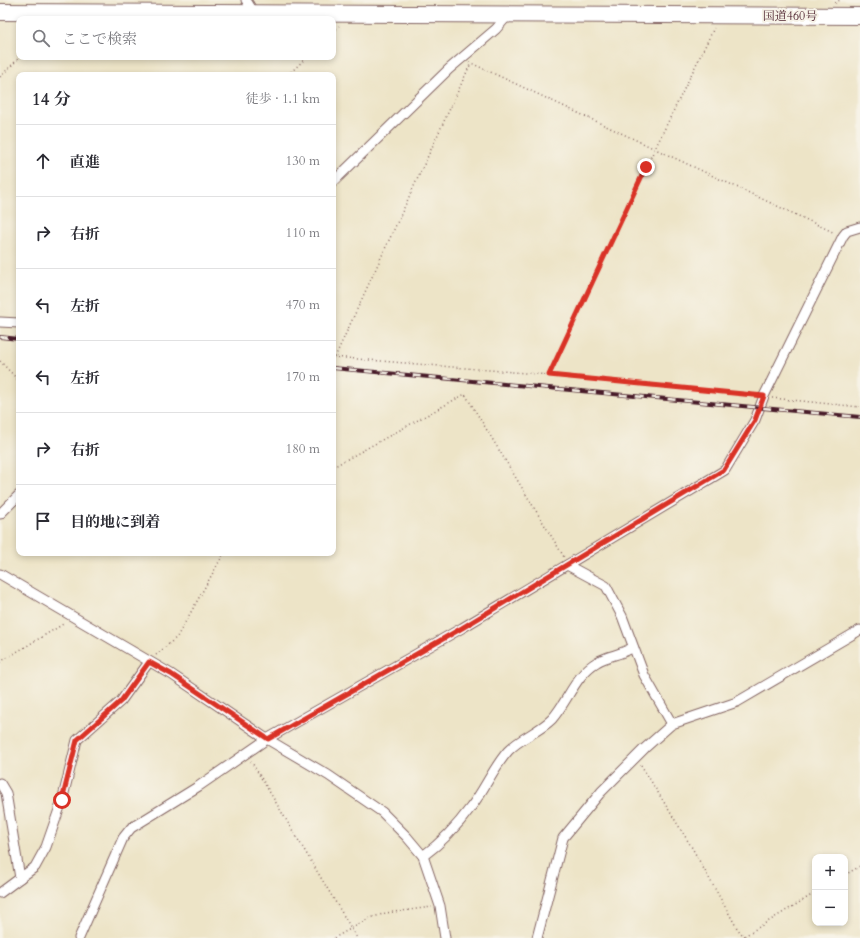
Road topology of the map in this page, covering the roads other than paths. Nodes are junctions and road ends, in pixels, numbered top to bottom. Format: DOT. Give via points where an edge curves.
graph roads {
  1 [pos="250,6"];
  2 [pos="0,12"];
  3 [pos="509,14"];
  4 [pos="860,16"];
  5 [pos="336,179"];
  6 [pos="860,227"];
  7 [pos="0,322"];
  8 [pos="16,323"];
  9 [pos="16,498"];
  10 [pos="0,514"];
  11 [pos="567,564"];
  12 [pos="0,574"];
  13 [pos="860,630"];
  14 [pos="633,647"];
  15 [pos="149,662"];
  16 [pos="672,724"];
  17 [pos="268,739"];
  18 [pos="0,783"];
  19 [pos="423,856"];
  20 [pos="20,878"];
  21 [pos="0,893"];
  22 [pos="79,938"];
  23 [pos="445,938"];
  24 [pos="537,938"];
  1 -- 2 [label="highway, 国道460号"];
  1 -- 3 [label="highway, 国道460号"];
  3 -- 4 [label="highway, 国道460号"];
  3 -- 5 [label="street"];
  6 -- 11 [label="street" via="847,231 842,236 764,396 755,420 724,470"];
  7 -- 8 [label="street"];
  9 -- 10 [label="street"];
  11 -- 14 [label="street" via="606,586 622,616"];
  11 -- 17 [label="street" via="462,628"];
  12 -- 15 [label="street"];
  13 -- 16 [label="street" via="736,702"];
  14 -- 16 [label="street" via="644,675"];
  14 -- 19 [label="street" via="597,662 583,674 552,718 541,729 510,749 472,806 438,845"];
  15 -- 17 [label="street"];
  15 -- 20 [label="street" via="121,701 77,740 62,800 46,847 35,867"];
  16 -- 24 [label="street" via="600,792 563,838"];
  17 -- 19 [label="street" via="328,775 382,812"];
  17 -- 22 [label="street" via="131,828 123,838"];
  18 -- 20 [label="street" via="6,793"];
  19 -- 23 [label="street" via="440,906"];
  20 -- 21 [label="street"];
}
